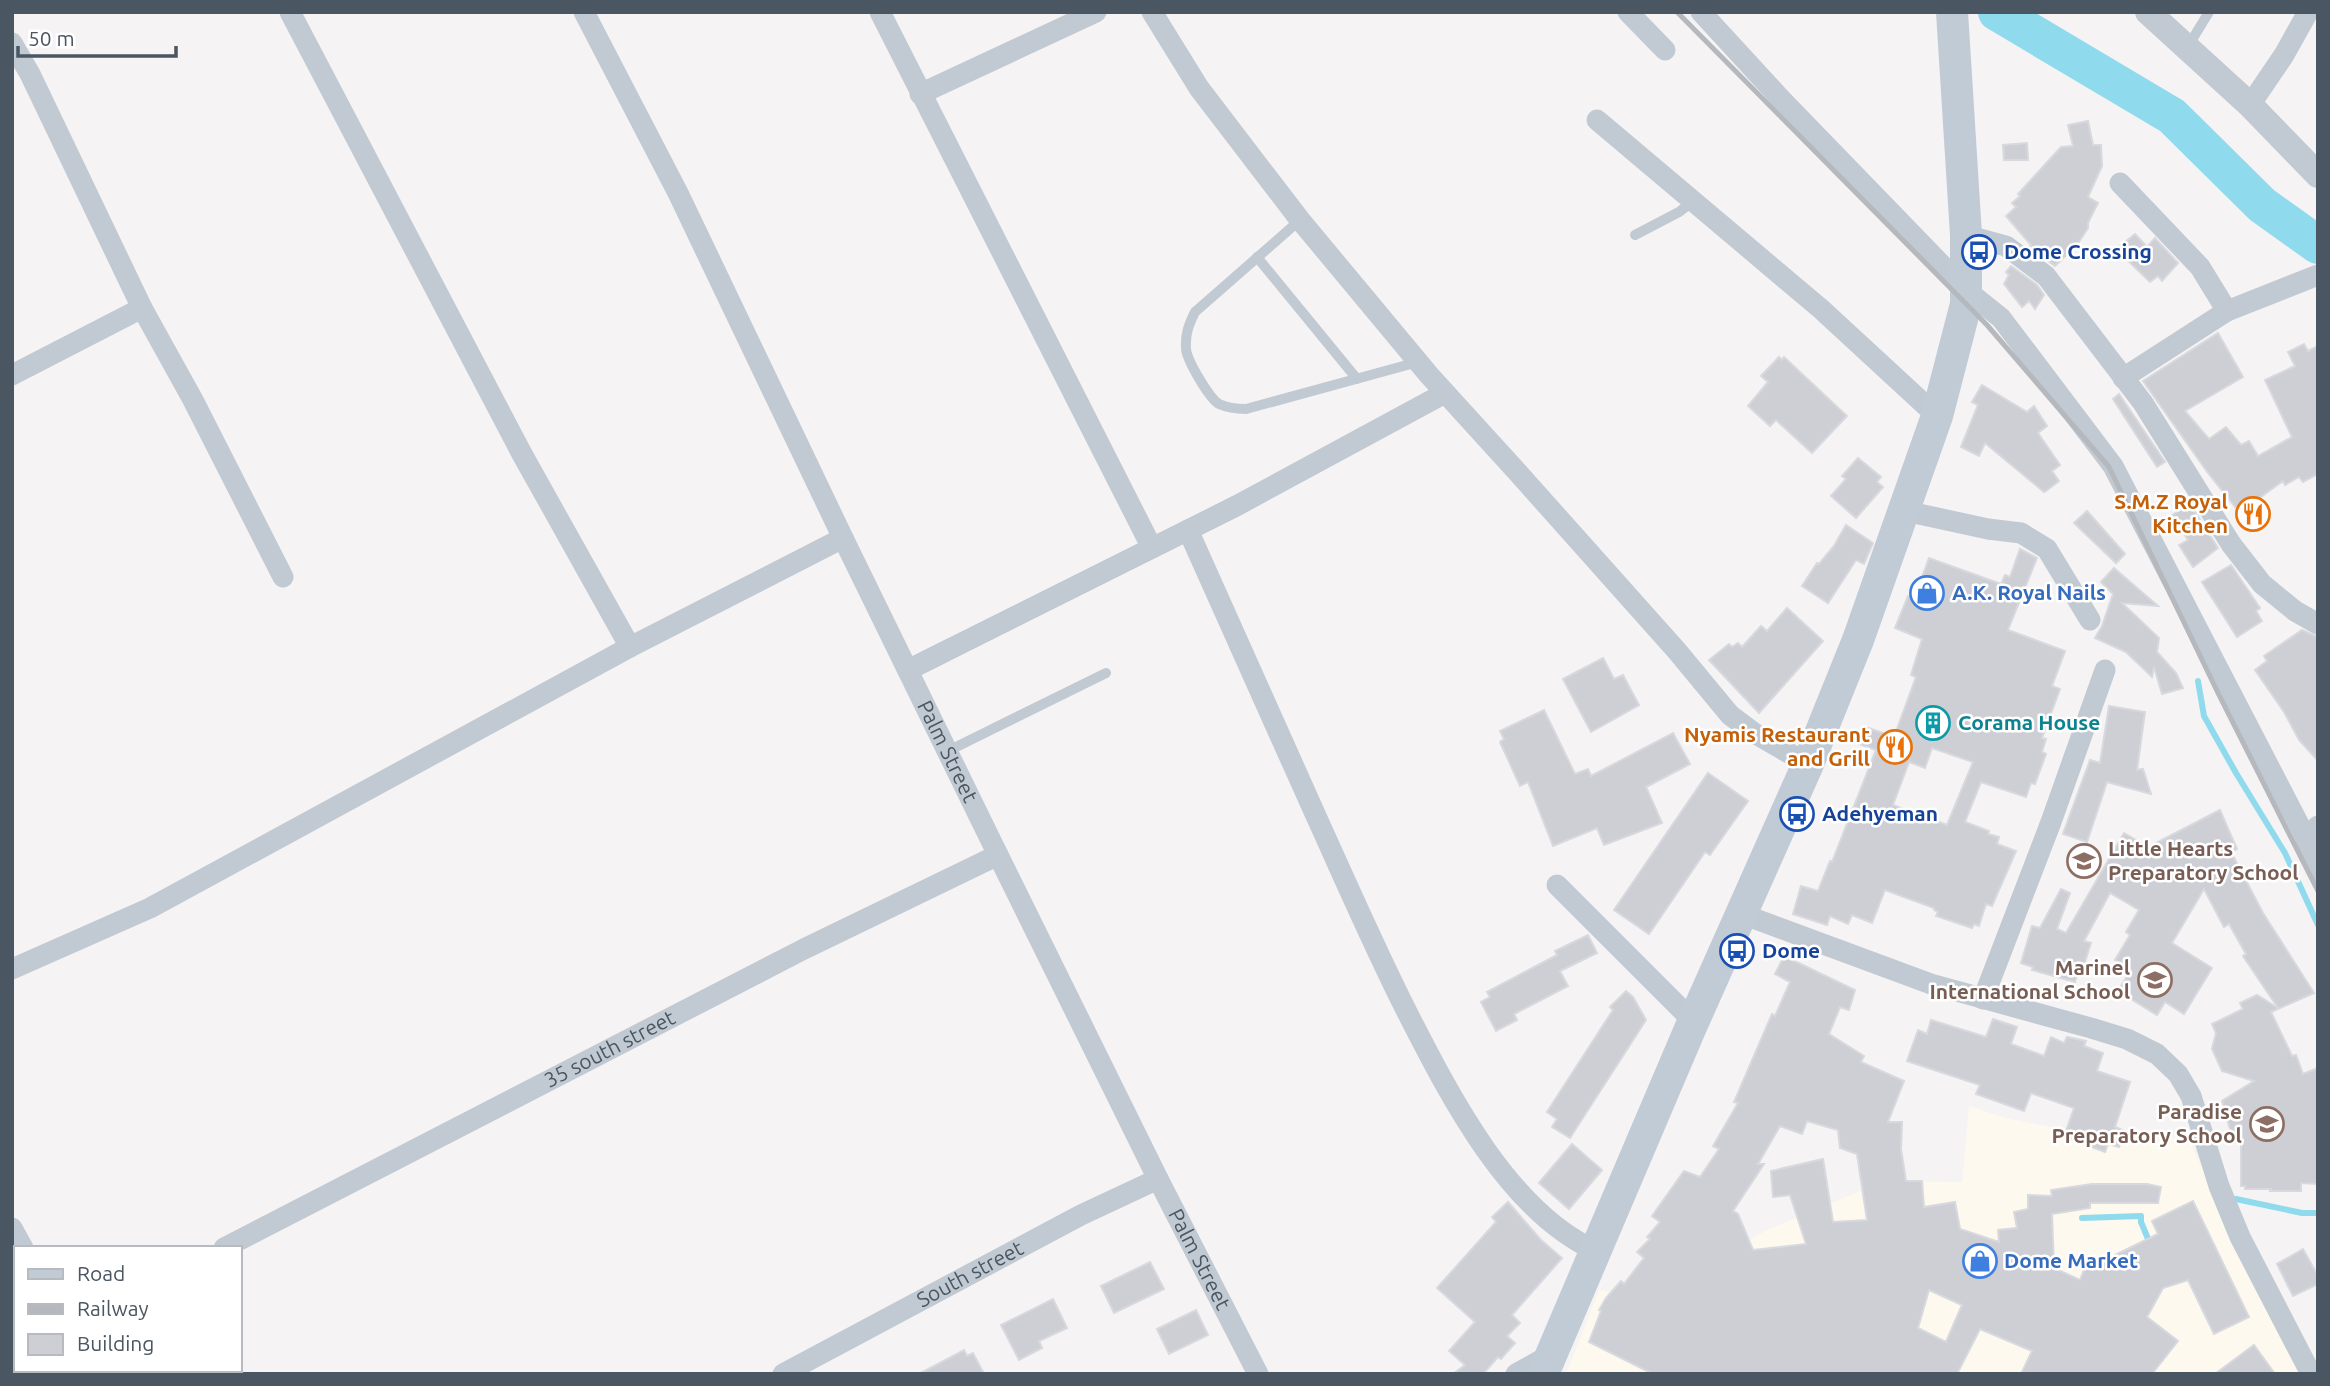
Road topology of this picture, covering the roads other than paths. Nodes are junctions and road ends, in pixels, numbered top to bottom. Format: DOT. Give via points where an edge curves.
graph roads {
  1 [pos="290,12"];
  2 [pos="584,12"];
  3 [pos="880,12"];
  4 [pos="1096,12"];
  5 [pos="1152,12"];
  6 [pos="1629,12"];
  7 [pos="1701,12"];
  8 [pos="2148,12"];
  9 [pos="2209,12"];
  10 [pos="2308,12"];
  11 [pos="1954,24"];
  12 [pos="12,43"];
  13 [pos="2187,48"];
  14 [pos="1665,50"];
  15 [pos="920,94"];
  16 [pos="2250,105"];
  17 [pos="1597,120"];
  18 [pos="2318,175"];
  19 [pos="2120,183"];
  20 [pos="1692,202"];
  21 [pos="1300,220"];
  22 [pos="1635,235"];
  23 [pos="1966,235"];
  24 [pos="1257,257"];
  25 [pos="2318,275"];
  26 [pos="1966,289"];
  27 [pos="142,308"];
  28 [pos="2227,311"];
  29 [pos="1418,362"];
  30 [pos="12,375"];
  31 [pos="2123,378"];
  32 [pos="1357,379"];
  33 [pos="1445,393"];
  34 [pos="1937,416"];
  35 [pos="1905,511"];
  36 [pos="1188,530"];
  37 [pos="842,538"];
  38 [pos="1152,548"];
  39 [pos="283,577"];
  40 [pos="2090,620"];
  41 [pos="2318,624"];
  42 [pos="630,647"];
  43 [pos="908,670"];
  44 [pos="2105,670"];
  45 [pos="1106,673"];
  46 [pos="948,751"];
  47 [pos="1808,764"];
  48 [pos="2312,832"];
  49 [pos="998,855"];
  50 [pos="2318,871"];
  51 [pos="1557,885"];
  52 [pos="1742,914"];
  53 [pos="12,969"];
  54 [pos="1983,999"];
  55 [pos="1694,1022"];
  56 [pos="1158,1179"];
  57 [pos="12,1228"];
  58 [pos="22,1246"];
  59 [pos="228,1246"];
  60 [pos="1596,1251"];
  61 [pos="1548,1364"];
  62 [pos="783,1374"];
  63 [pos="1258,1374"];
  64 [pos="1516,1374"];
  65 [pos="2311,1374"];
  1 -- 42 [label="street" via="522,454"];
  2 -- 37 [label="street, Palm Street" via="678,193"];
  3 -- 15 [label="street"];
  4 -- 15 [label="street"];
  5 -- 21 [label="street" via="1199,88"];
  6 -- 14 [label="street"];
  7 -- 26 [label="street"];
  8 -- 13 [label="street"];
  9 -- 13 [label="lane"];
  10 -- 16 [label="street"];
  11 -- 23 [label="main road"];
  12 -- 27 [label="street"];
  13 -- 16 [label="street"];
  15 -- 38 [label="street"];
  16 -- 18 [label="street"];
  17 -- 20 [label="street"];
  19 -- 28 [label="street" via="2200,267"];
  20 -- 22 [label="lane"];
  20 -- 34 [label="street" via="1821,309"];
  21 -- 24 [label="lane"];
  21 -- 29 [label="street"];
  23 -- 26 [label="main road"];
  23 -- 31 [label="street" via="2006,246 2046,276"];
  24 -- 32 [label="lane"];
  24 -- 32 [label="lane" via="1195,312 1186,328 1185,352 1217,403 1246,409"];
  25 -- 28 [label="street"];
  26 -- 34 [label="main road"];
  26 -- 48 [label="street" via="2001,318 2113,466 2260,745"];
  27 -- 30 [label="street"];
  27 -- 39 [label="street"];
  28 -- 31 [label="street"];
  29 -- 32 [label="lane"];
  29 -- 33 [label="street"];
  31 -- 41 [label="street" via="2262,584"];
  33 -- 36 [label="street"];
  33 -- 47 [label="street" via="1730,715"];
  34 -- 35 [label="main road"];
  35 -- 40 [label="street" via="2021,533 2047,549"];
  35 -- 47 [label="main road"];
  36 -- 38 [label="street"];
  36 -- 60 [label="street" via="1344,878 1444,1085 1502,1172 1549,1221"];
  37 -- 42 [label="street"];
  37 -- 43 [label="street, Palm Street"];
  38 -- 43 [label="street"];
  42 -- 53 [label="street" via="150,908"];
  43 -- 46 [label="street, Palm Street"];
  44 -- 54 [label="street"];
  45 -- 46 [label="lane"];
  46 -- 49 [label="street, Palm Street"];
  47 -- 52 [label="main road"];
  48 -- 50 [label="street" via="2309,855"];
  49 -- 56 [label="street, Palm Street"];
  49 -- 59 [label="street, 35 south street" via="804,949"];
  51 -- 55 [label="street"];
  52 -- 54 [label="street"];
  52 -- 55 [label="main road"];
  54 -- 65 [label="street" via="2127,1040 2157,1054 2178,1074 2191,1096 2240,1237"];
  55 -- 60 [label="main road"];
  56 -- 62 [label="street, South street" via="1081,1215"];
  56 -- 63 [label="street, Palm Street"];
  57 -- 58 [label="street"];
  60 -- 61 [label="main road"];
  61 -- 64 [label="street"];
}
